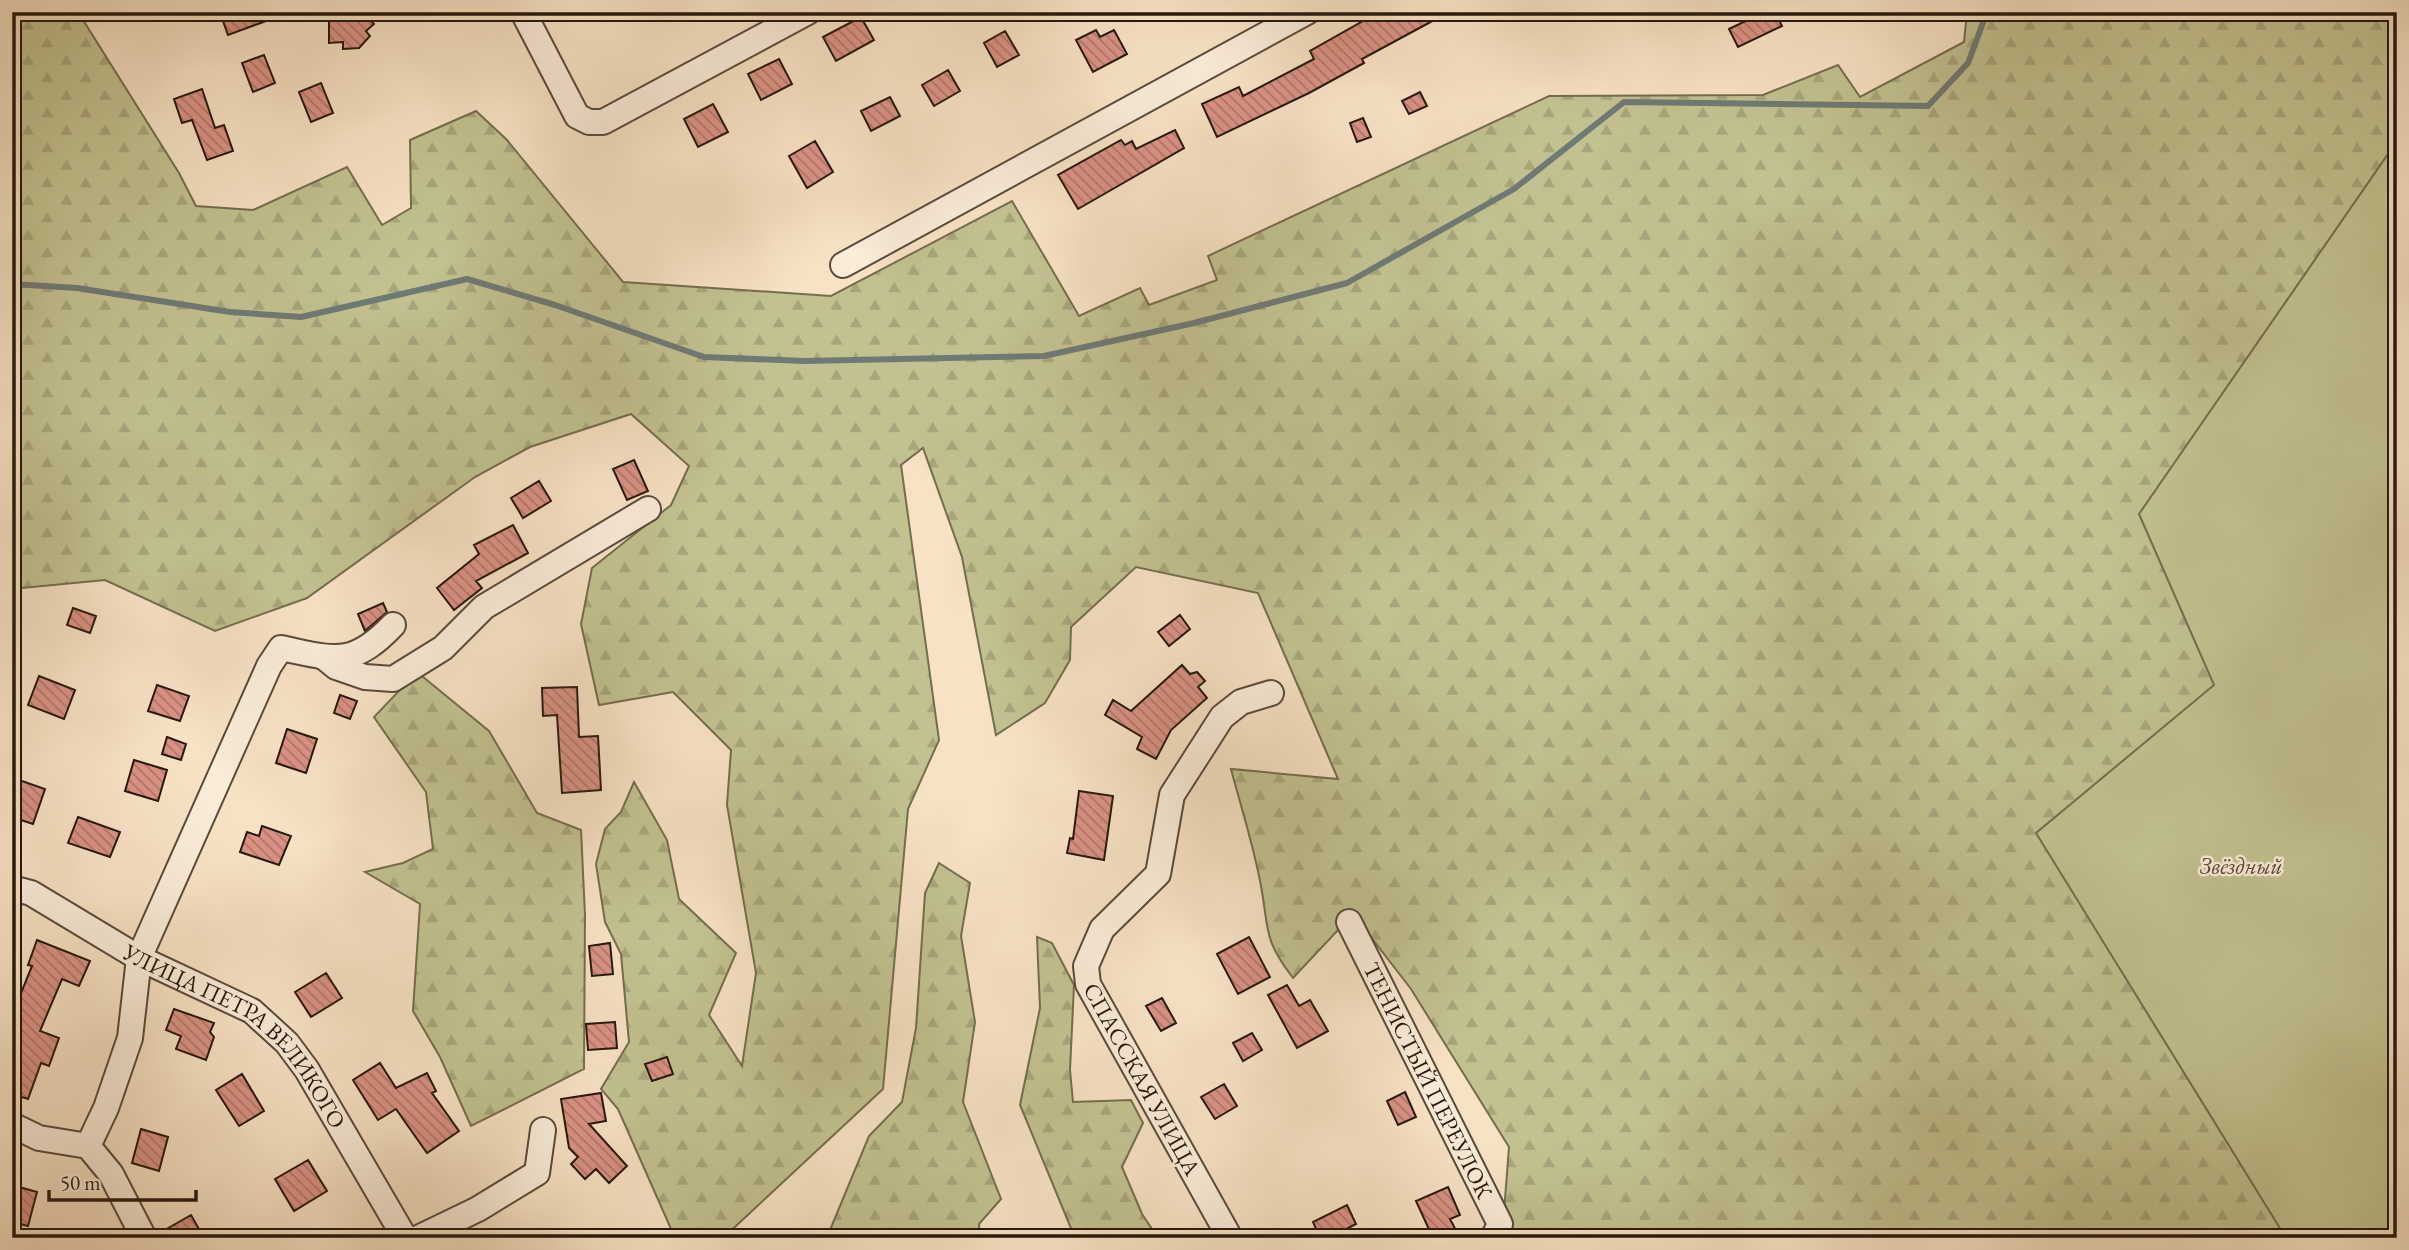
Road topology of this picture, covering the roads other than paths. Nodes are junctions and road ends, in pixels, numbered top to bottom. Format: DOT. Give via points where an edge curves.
graph roads {
  1 [pos="523,12"];
  2 [pos="808,12"];
  3 [pos="1307,12"];
  4 [pos="843,265"];
  5 [pos="648,509"];
  6 [pos="393,625"];
  7 [pos="325,657"];
  8 [pos="1272,693"];
  9 [pos="12,888"];
  10 [pos="1349,922"];
  11 [pos="139,958"];
  12 [pos="12,1125"];
  13 [pos="543,1130"];
  14 [pos="88,1146"];
  15 [pos="144,1238"];
  16 [pos="405,1238"];
  17 [pos="418,1238"];
  18 [pos="1230,1238"];
  19 [pos="1493,1238"];
  1 -- 2 [label="street" via="577,116 589,122 603,122"];
  3 -- 4 [label="street"];
  5 -- 7 [label="street" via="484,607 443,648 393,679 365,677 336,667"];
  6 -- 7 [label="street" via="349,658"];
  7 -- 11 [label="street" via="282,648 269,666"];
  8 -- 18 [label="street, СПАССКАЯ УЛИЦА" via="1241,702 1222,717 1172,795 1158,874 1102,929 1086,966 1088,984"];
  9 -- 11 [label="street, УЛИЦА ПЕТРА ВЕЛИКОГО" via="31,893"];
  10 -- 19 [label="street, ТЕНИСТЫЙ ПЕРЕУЛОК" via="1500,1224"];
  11 -- 14 [label="street" via="130,1038"];
  11 -- 16 [label="street, УЛИЦА ПЕТРА ВЕЛИКОГО" via="252,1011 287,1044 307,1070"];
  12 -- 14 [label="street" via="39,1138"];
  13 -- 17 [label="street" via="537,1172 478,1209"];
  14 -- 15 [label="street" via="111,1174"];
}
